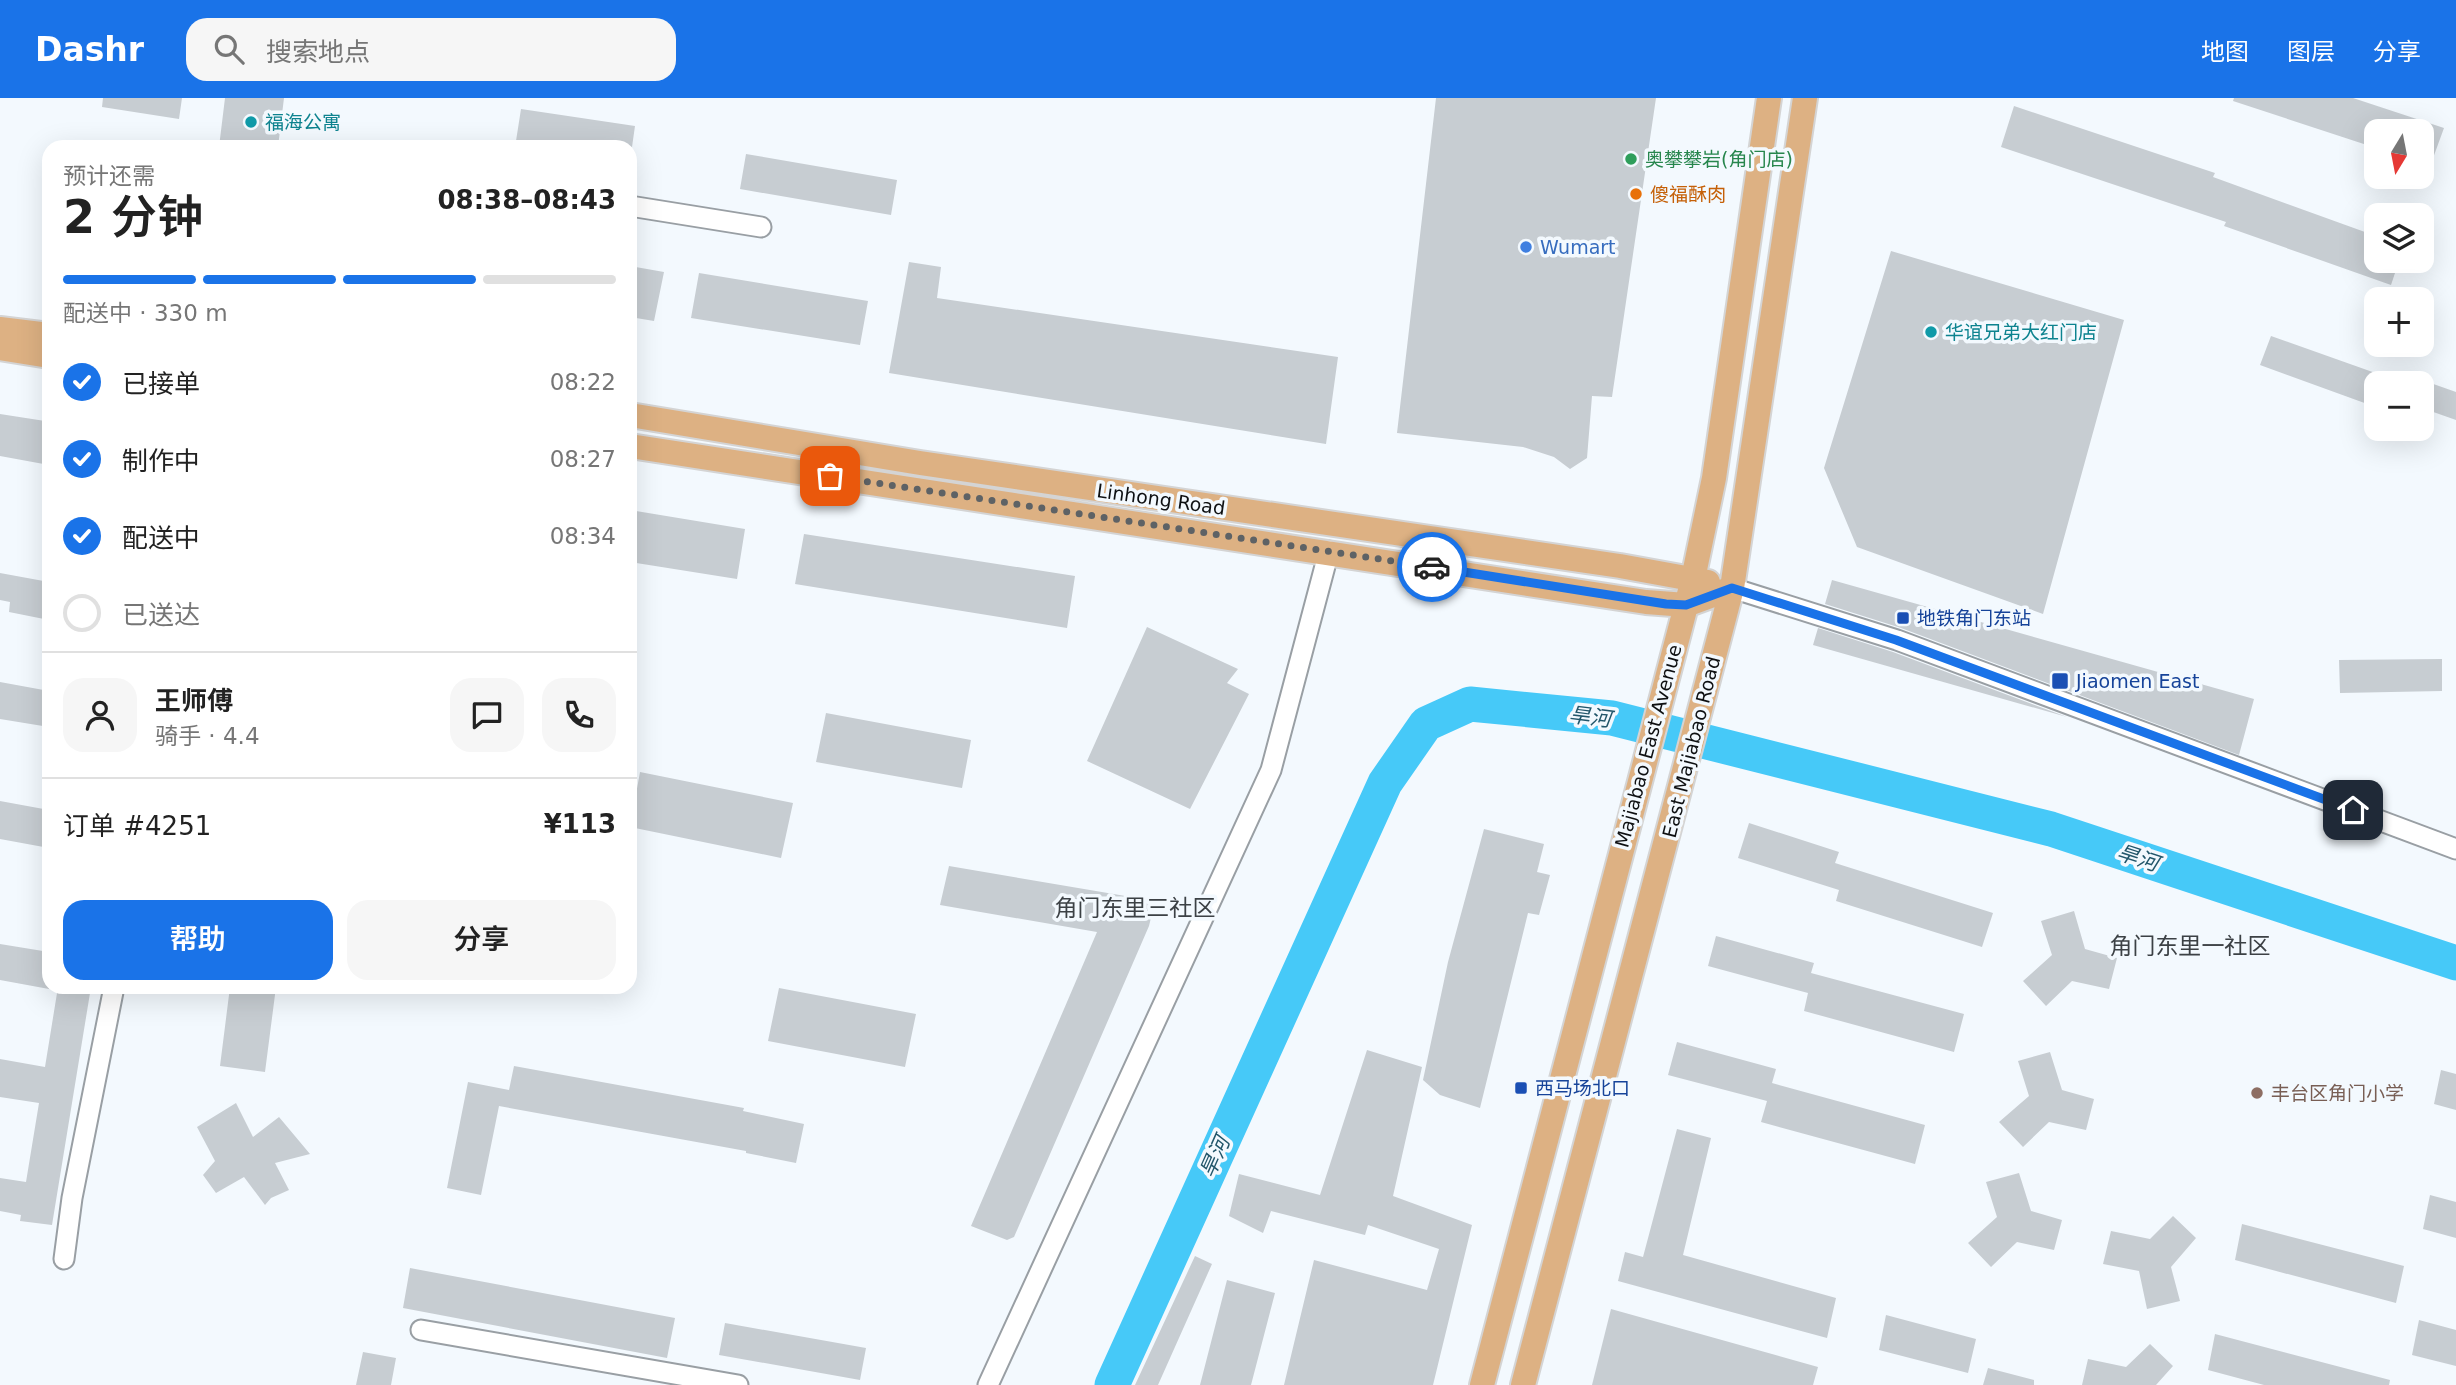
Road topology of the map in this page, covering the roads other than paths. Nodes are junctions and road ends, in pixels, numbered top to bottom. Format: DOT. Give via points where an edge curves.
graph roads {
  1 [pos="1769,98"];
  2 [pos="1805,98"];
  3 [pos="637,207"];
  4 [pos="761,227"];
  5 [pos="0,329"];
  6 [pos="42,334"];
  7 [pos="0,348"];
  8 [pos="42,355"];
  9 [pos="637,416"];
  10 [pos="637,447"];
  11 [pos="1329,551"];
  12 [pos="1693,579"];
  13 [pos="1732,588"];
  14 [pos="1686,605"];
  15 [pos="2456,849"];
  16 [pos="113,994"];
  17 [pos="64,1259"];
  18 [pos="421,1330"];
  19 [pos="738,1385"];
  20 [pos="988,1385"];
  21 [pos="1482,1385"];
  22 [pos="1522,1385"];
  1 -- 12 [label="main road, Majiabao East Avenue" via="1714,478"];
  2 -- 13 [label="main road, East Majiabao Road"];
  3 -- 4 [label="street"];
  5 -- 6 [label="main road"];
  7 -- 8 [label="main road"];
  9 -- 12 [label="main road, Linhong Road"];
  10 -- 11 [label="main road, Linhong Road"];
  11 -- 14 [label="main road, Linhong Road"];
  11 -- 20 [label="street" via="1271,770"];
  12 -- 13 [label="main road, Linhong Road"];
  12 -- 14 [label="main road, Majiabao East Avenue"];
  13 -- 14 [label="main road"];
  13 -- 15 [label="street" via="1896,640"];
  13 -- 22 [label="main road, East Majiabao Road"];
  14 -- 21 [label="main road, Majiabao East Avenue"];
  16 -- 17 [label="street"];
  18 -- 19 [label="street"];
}
